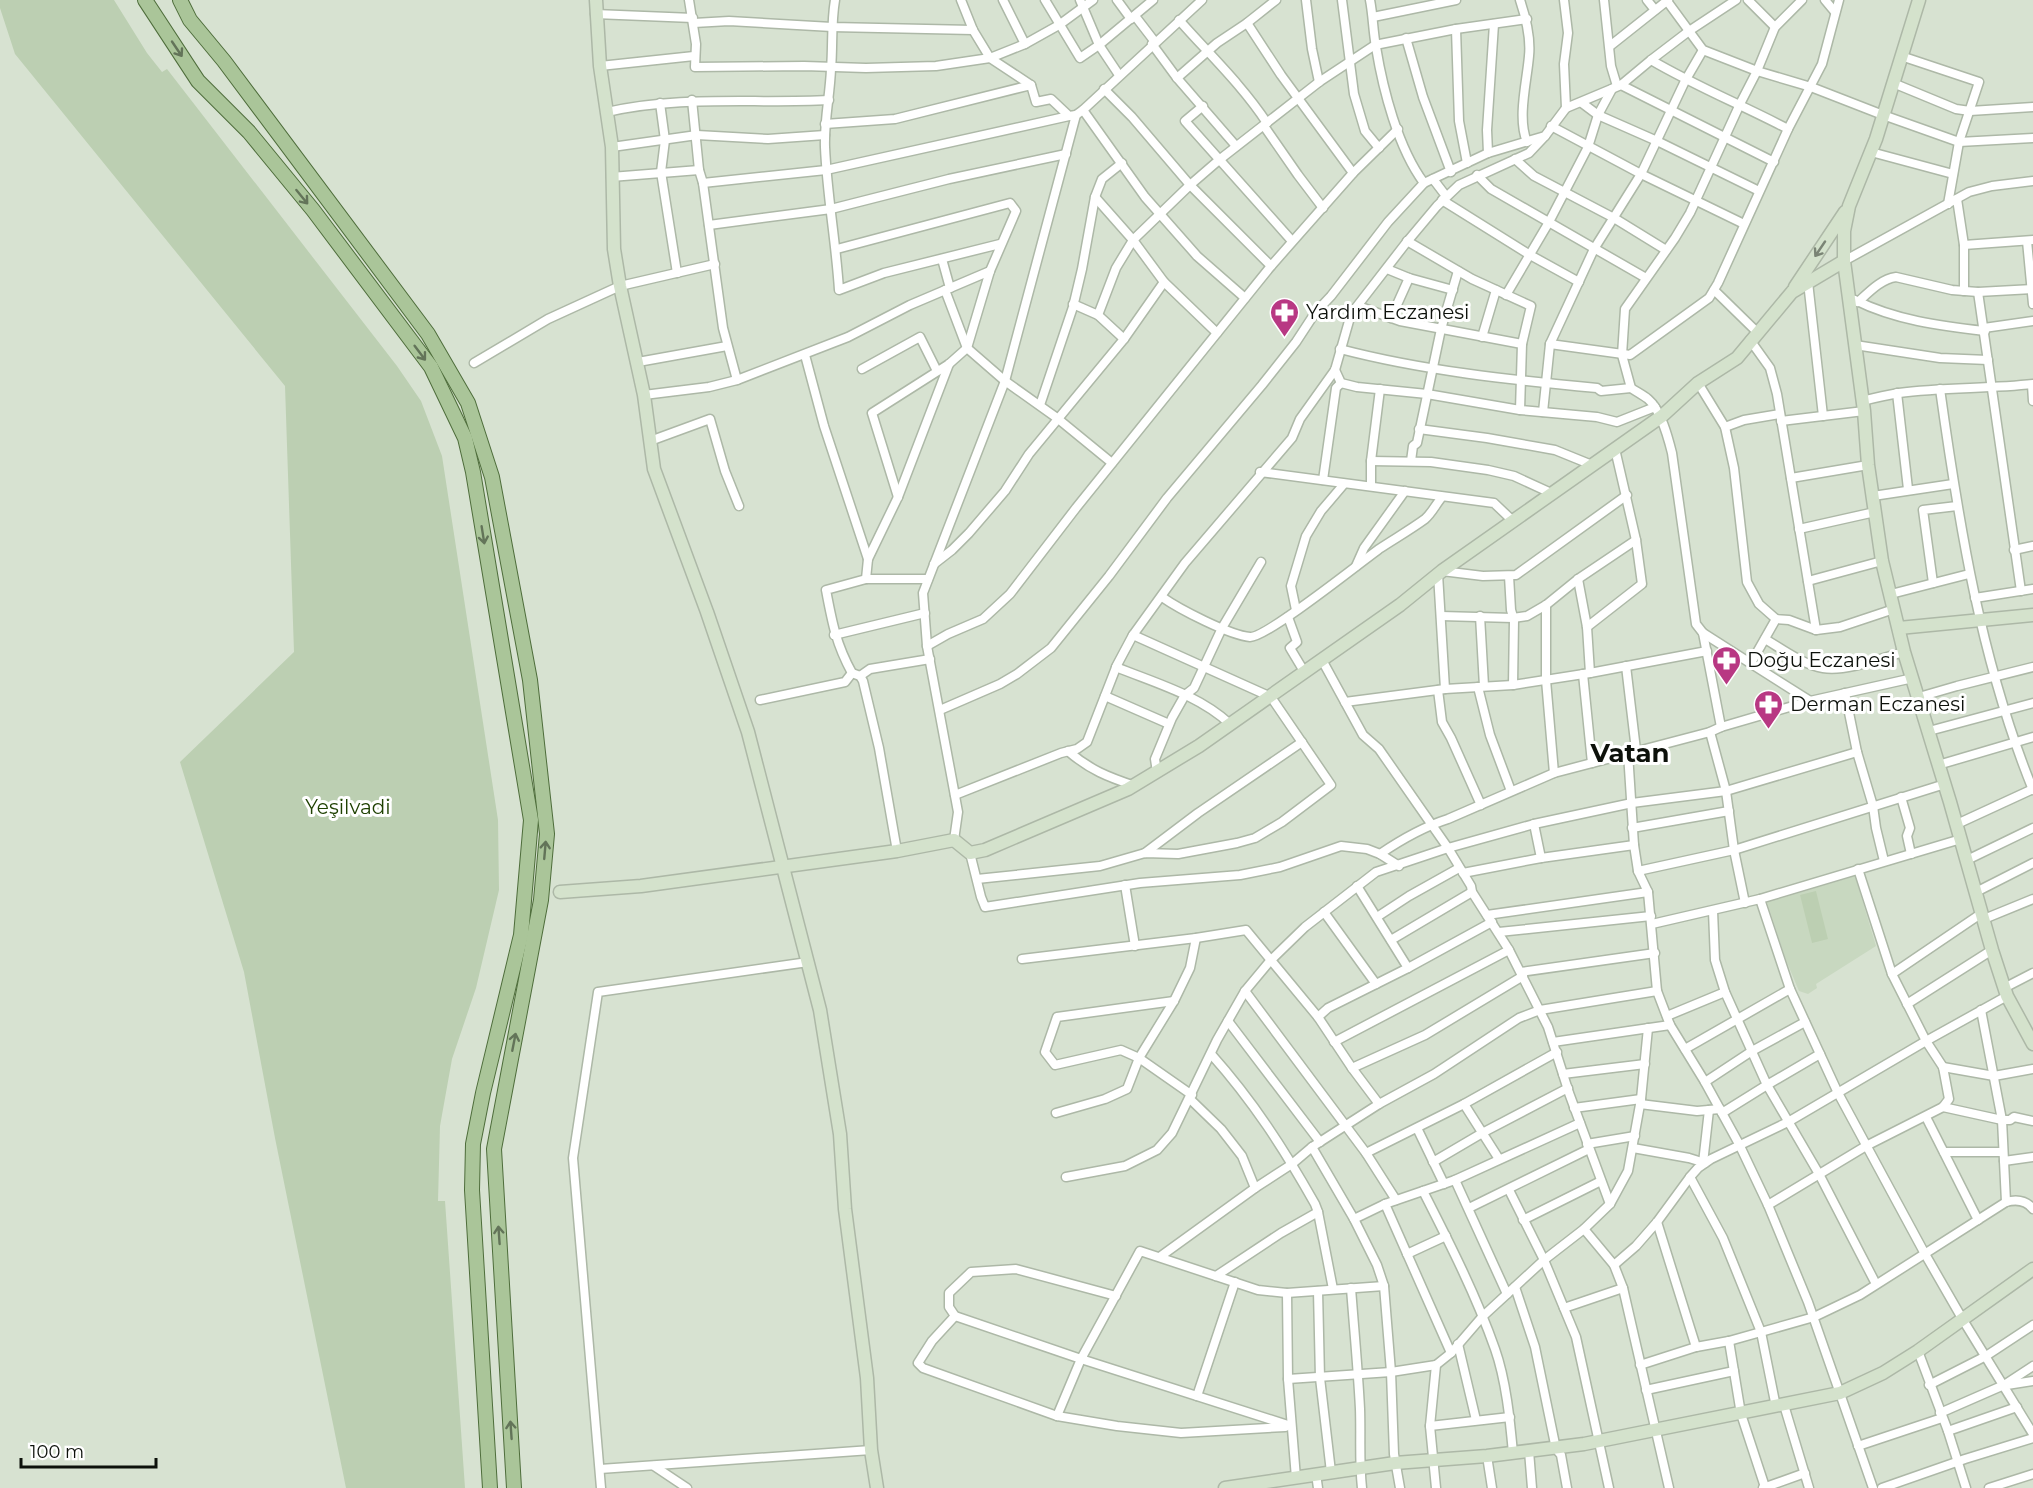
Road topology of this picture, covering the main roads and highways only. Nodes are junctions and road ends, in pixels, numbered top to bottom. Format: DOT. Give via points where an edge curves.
graph roads {
  1 [pos="145,0"];
  2 [pos="180,0"];
  3 [pos="490,1488"];
  4 [pos="514,1488"];
  1 -- 3 [label="main road, one-way" via="198,81 249,132 313,210 431,368 465,438 471,460 531,820 521,935 473,1144 472,1190"];
  4 -- 2 [label="main road, one-way" via="494,1149 541,900 547,834 530,681 492,477 468,403 428,334 190,20"];
}
